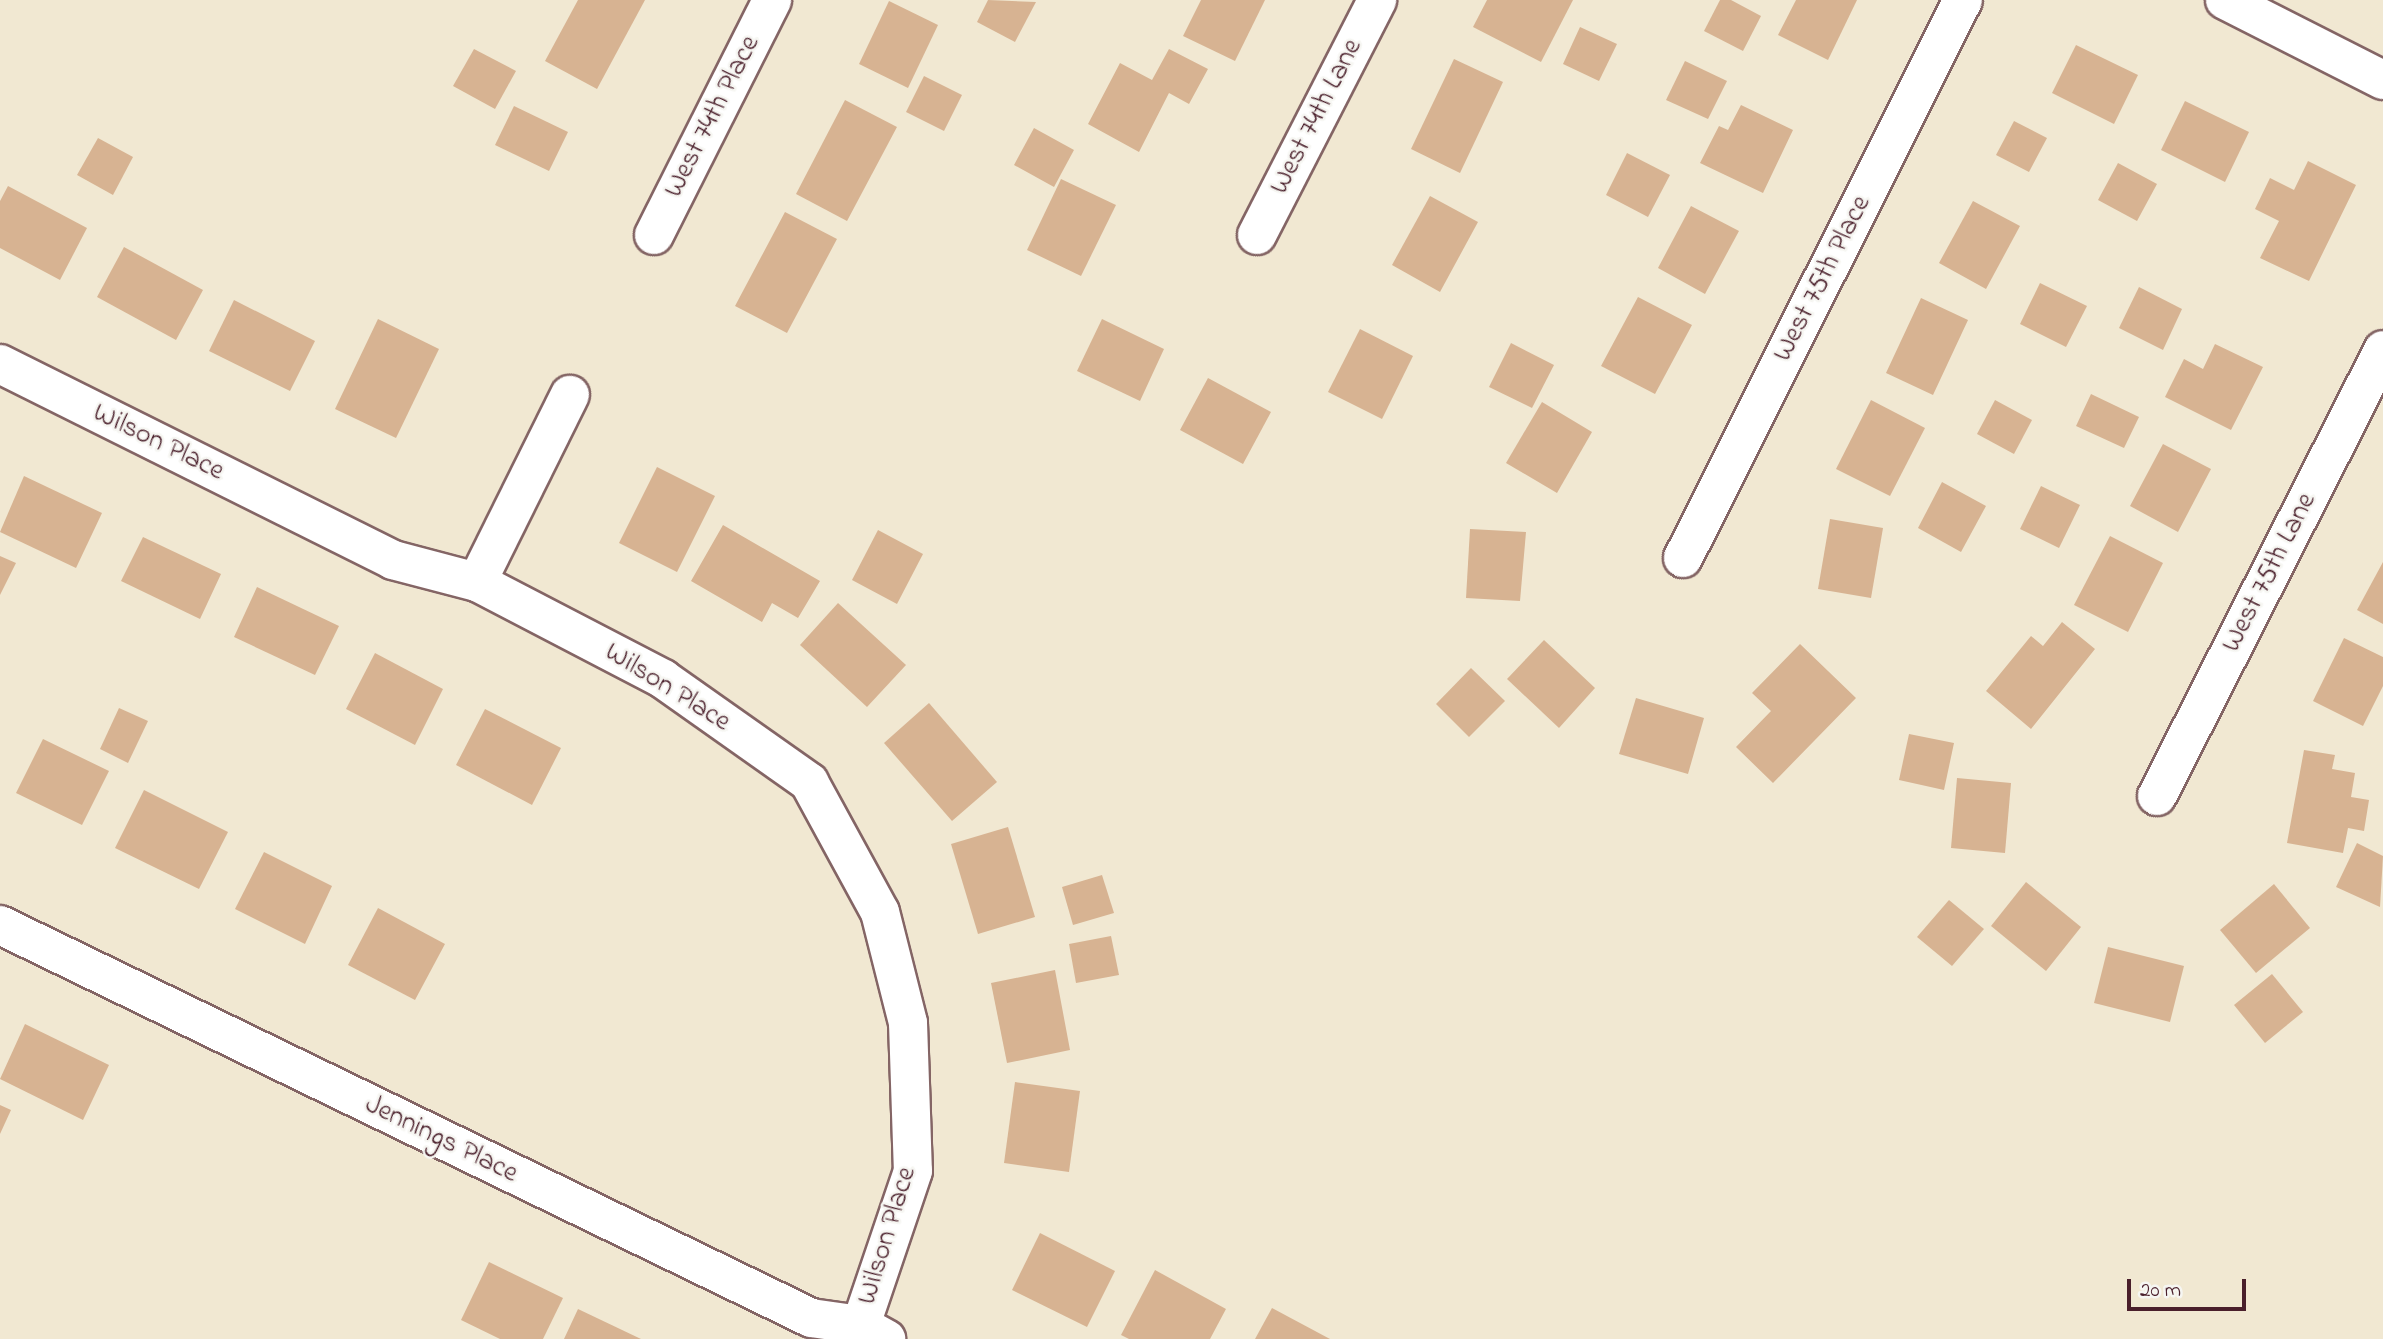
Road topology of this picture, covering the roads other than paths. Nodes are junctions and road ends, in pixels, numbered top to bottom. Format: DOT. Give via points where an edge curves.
graph roads {
  1 [pos="772,0"];
  2 [pos="1377,0"];
  3 [pos="1963,0"];
  4 [pos="2225,0"];
  5 [pos="2383,80"];
  6 [pos="654,234"];
  7 [pos="1257,235"];
  8 [pos="2383,350"];
  9 [pos="0,364"];
  10 [pos="570,394"];
  11 [pos="1683,558"];
  12 [pos="477,582"];
  13 [pos="2157,796"];
  14 [pos="0,925"];
  15 [pos="873,1332"];
  1 -- 6 [label="street, West 74th Place"];
  2 -- 7 [label="street, West 74th Lane"];
  3 -- 11 [label="street, West 75th Place"];
  4 -- 5 [label="street"];
  8 -- 13 [label="street, West 75th Lane"];
  9 -- 12 [label="street, Wilson Place" via="393,559"];
  10 -- 12 [label="street"];
  12 -- 15 [label="street, Wilson Place" via="663,679 809,782 880,912 908,1023 913,1171"];
  14 -- 15 [label="street, Jennings Place" via="811,1318"];
}
